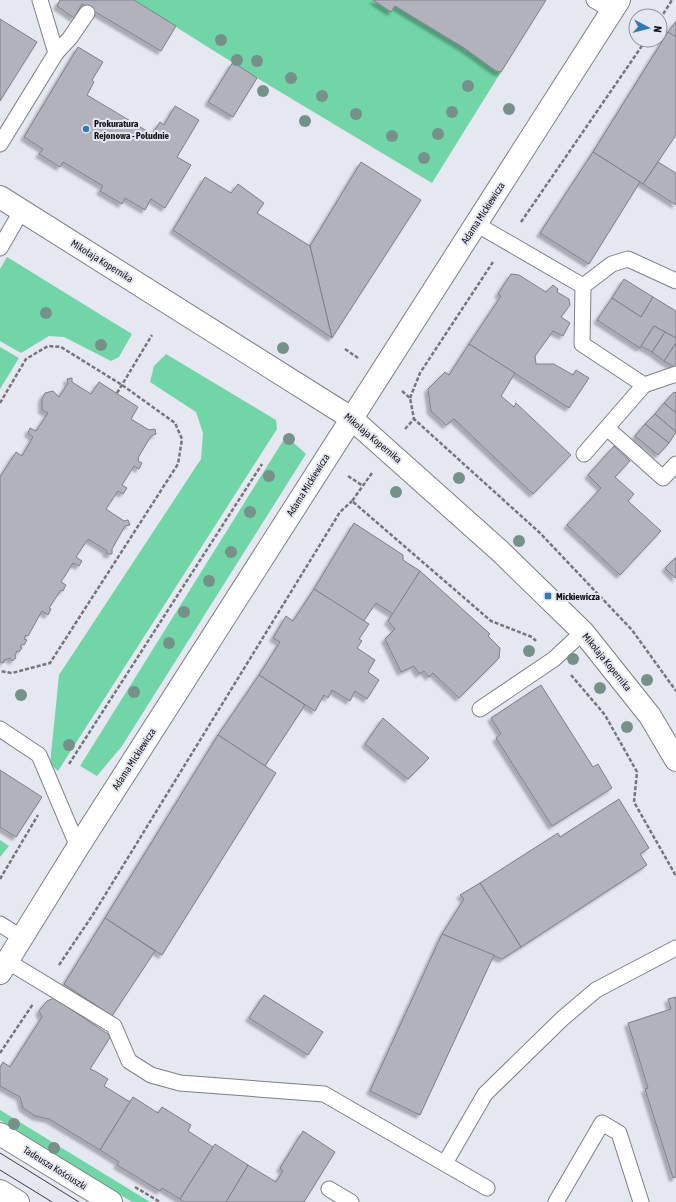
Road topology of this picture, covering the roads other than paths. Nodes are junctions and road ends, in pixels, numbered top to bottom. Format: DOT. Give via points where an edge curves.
graph roads {
  1 [pos="40,0"];
  2 [pos="609,4"];
  3 [pos="87,13"];
  4 [pos="56,52"];
  5 [pos="0,144"];
  6 [pos="0,197"];
  7 [pos="22,210"];
  8 [pos="476,224"];
  9 [pos="0,248"];
  10 [pos="676,281"];
  11 [pos="583,286"];
  12 [pos="676,374"];
  13 [pos="644,385"];
  14 [pos="351,418"];
  15 [pos="607,428"];
  16 [pos="584,454"];
  17 [pos="676,464"];
  18 [pos="583,632"];
  19 [pos="480,709"];
  20 [pos="0,729"];
  21 [pos="676,760"];
  22 [pos="78,847"];
  23 [pos="0,924"];
  24 [pos="22,938"];
  25 [pos="676,948"];
  26 [pos="4,967"];
  27 [pos="0,1134"];
  28 [pos="445,1163"];
  29 [pos="487,1188"];
  30 [pos="329,1189"];
  31 [pos="0,1190"];
  32 [pos="18,1202"];
  33 [pos="111,1202"];
  34 [pos="351,1202"];
  35 [pos="556,1202"];
  36 [pos="641,1202"];
  1 -- 4 [label="lane"];
  2 -- 8 [label="street, Adama Mickiewicza"];
  3 -- 4 [label="lane" via="70,38"];
  4 -- 5 [label="lane"];
  6 -- 7 [label="street, Mikołaja Kopernika"];
  7 -- 9 [label="lane"];
  7 -- 14 [label="street, Mikołaja Kopernika"];
  8 -- 11 [label="lane"];
  8 -- 14 [label="street, Adama Mickiewicza"];
  10 -- 11 [label="lane" via="628,259 612,264"];
  11 -- 13 [label="lane" via="582,344"];
  12 -- 13 [label="lane"];
  13 -- 15 [label="lane"];
  14 -- 18 [label="street, Mikołaja Kopernika" via="501,552"];
  14 -- 22 [label="street, Adama Mickiewicza"];
  15 -- 16 [label="lane"];
  15 -- 17 [label="lane" via="663,478"];
  18 -- 19 [label="lane" via="554,658"];
  18 -- 21 [label="street, Mikołaja Kopernika" via="650,716"];
  20 -- 22 [label="lane" via="39,755"];
  22 -- 24 [label="street, Adama Mickiewicza"];
  23 -- 24 [label="lane"];
  24 -- 26 [label="street, Adama Mickiewicza"];
  25 -- 28 [label="lane" via="596,990 563,1018 485,1094"];
  26 -- 28 [label="lane" via="46,985 114,1026 129,1061 151,1075 180,1083 324,1094"];
  27 -- 33 [label="street, Tadeusza Kościuszki"];
  28 -- 29 [label="lane"];
  30 -- 34 [label="lane"];
  31 -- 32 [label="street"];
  35 -- 36 [label="lane" via="602,1123 619,1133"];
}
